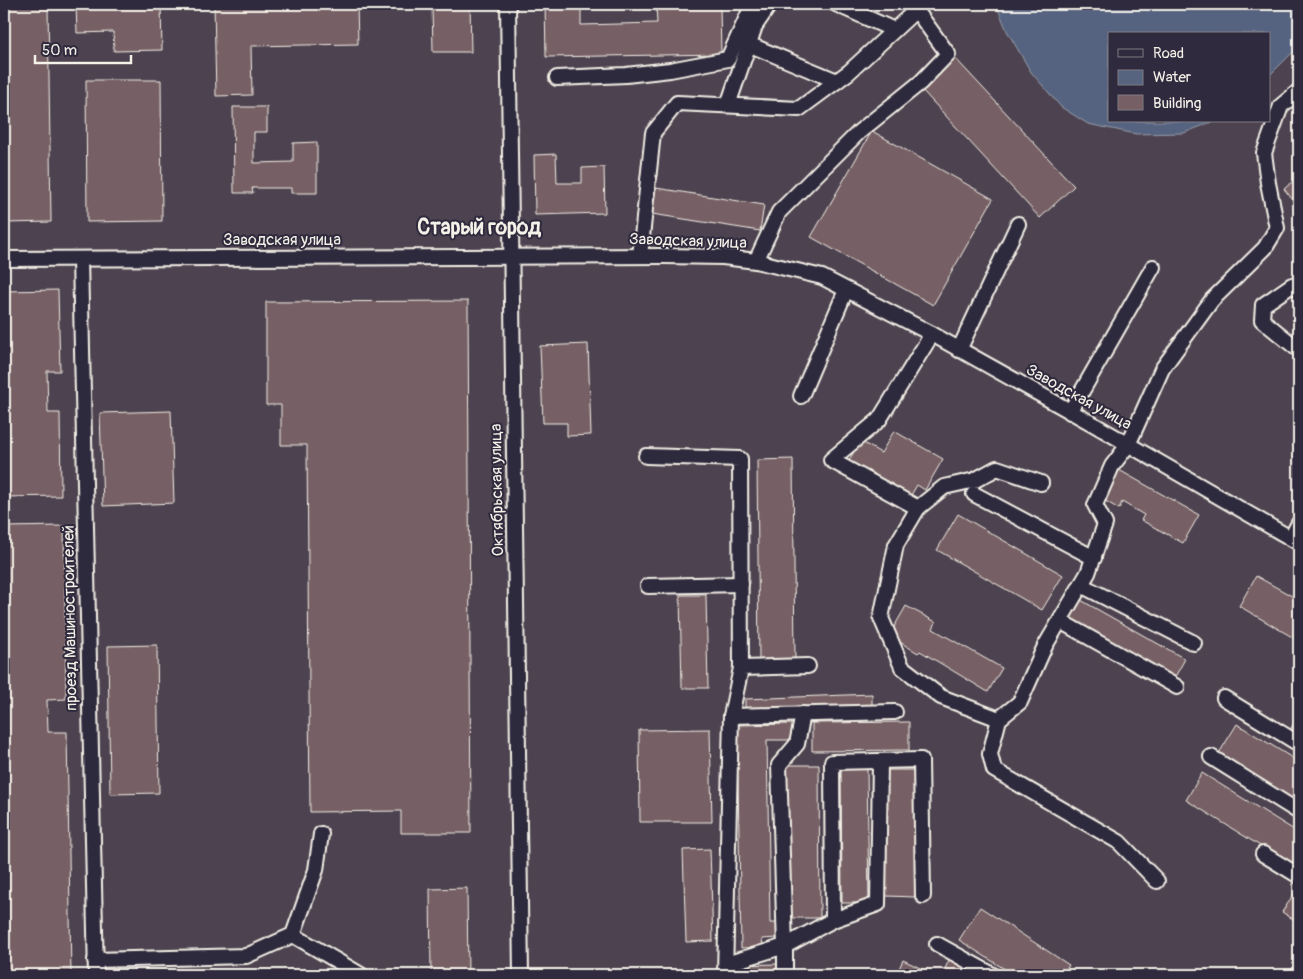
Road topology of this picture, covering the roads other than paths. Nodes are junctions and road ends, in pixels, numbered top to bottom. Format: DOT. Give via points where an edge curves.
graph roads {
  1 [pos="508,4"];
  2 [pos="753,4"];
  3 [pos="770,4"];
  4 [pos="836,4"];
  5 [pos="894,30"];
  6 [pos="748,44"];
  7 [pos="557,78"];
  8 [pos="837,81"];
  9 [pos="1299,91"];
  10 [pos="728,105"];
  11 [pos="1018,224"];
  12 [pos="640,256"];
  13 [pos="512,257"];
  14 [pos="4,259"];
  15 [pos="80,259"];
  16 [pos="756,261"];
  17 [pos="1153,267"];
  18 [pos="1299,289"];
  19 [pos="846,290"];
  20 [pos="932,334"];
  21 [pos="960,350"];
  22 [pos="1299,350"];
  23 [pos="802,396"];
  24 [pos="1070,412"];
  25 [pos="1128,445"];
  26 [pos="646,456"];
  27 [pos="1040,483"];
  28 [pos="974,494"];
  29 [pos="918,508"];
  30 [pos="1299,523"];
  31 [pos="1295,540"];
  32 [pos="1094,558"];
  33 [pos="741,584"];
  34 [pos="1080,585"];
  35 [pos="648,586"];
  36 [pos="1060,621"];
  37 [pos="1194,643"];
  38 [pos="808,666"];
  39 [pos="741,668"];
  40 [pos="1176,687"];
  41 [pos="1224,698"];
  42 [pos="895,712"];
  43 [pos="803,714"];
  44 [pos="731,716"];
  45 [pos="998,719"];
  46 [pos="1299,744"];
  47 [pos="1211,757"];
  48 [pos="880,760"];
  49 [pos="1299,812"];
  50 [pos="320,834"];
  51 [pos="1263,854"];
  52 [pos="1299,876"];
  53 [pos="1157,881"];
  54 [pos="923,896"];
  55 [pos="833,920"];
  56 [pos="292,935"];
  57 [pos="937,944"];
  58 [pos="785,946"];
  59 [pos="95,960"];
  60 [pos="726,970"];
  61 [pos="96,975"];
  62 [pos="361,975"];
  63 [pos="521,975"];
  64 [pos="785,975"];
  65 [pos="993,975"];
  1 -- 13 [label="street, Октябрьская улица"];
  2 -- 7 [label="street" via="728,59 626,75"];
  3 -- 6 [label="street" via="754,26"];
  4 -- 5 [label="street"];
  5 -- 8 [label="street"];
  5 -- 16 [label="street" via="916,10 948,54 921,82 859,132 779,212"];
  6 -- 8 [label="street"];
  6 -- 10 [label="street"];
  8 -- 10 [label="street" via="799,109"];
  9 -- 25 [label="street" via="1281,106 1264,153 1277,228 1265,248 1212,300 1162,370"];
  10 -- 12 [label="street" via="677,103 653,133"];
  11 -- 21 [label="street"];
  12 -- 13 [label="street, Заводская улица"];
  12 -- 16 [label="street, Заводская улица" via="723,257"];
  13 -- 15 [label="street, Заводская улица"];
  13 -- 63 [label="street, Октябрьская улица"];
  14 -- 15 [label="street, Заводская улица"];
  15 -- 59 [label="street, проезд Машиностроителей"];
  16 -- 19 [label="street, Заводская улица" via="822,277"];
  17 -- 24 [label="street"];
  18 -- 22 [label="street" via="1292,285 1263,305 1262,320"];
  19 -- 20 [label="street, Заводская улица"];
  19 -- 23 [label="street"];
  20 -- 21 [label="street, Заводская улица"];
  20 -- 29 [label="street" via="878,420 831,460"];
  21 -- 24 [label="street, Заводская улица"];
  24 -- 25 [label="street, Заводская улица"];
  25 -- 31 [label="street, Заводская улица"];
  25 -- 32 [label="street" via="1112,466 1095,505 1106,524"];
  26 -- 33 [label="street" via="740,459"];
  27 -- 29 [label="street" via="997,468 975,480 944,487"];
  28 -- 32 [label="street"];
  29 -- 45 [label="street" via="896,545 881,618 902,667 941,697"];
  30 -- 31 [label="street"];
  32 -- 34 [label="street"];
  33 -- 35 [label="street"];
  33 -- 39 [label="street"];
  34 -- 36 [label="street"];
  34 -- 37 [label="street"];
  36 -- 40 [label="street"];
  36 -- 45 [label="street" via="1020,702"];
  38 -- 39 [label="street"];
  39 -- 44 [label="street"];
  41 -- 46 [label="street"];
  42 -- 43 [label="street"];
  43 -- 44 [label="street"];
  43 -- 58 [label="street" via="797,744 779,765"];
  44 -- 60 [label="street"];
  45 -- 53 [label="street" via="990,754 994,770 1119,842"];
  47 -- 49 [label="street"];
  48 -- 54 [label="street" via="921,760"];
  48 -- 55 [label="street" via="878,904"];
  48 -- 55 [label="street" via="832,762"];
  50 -- 56 [label="street" via="316,870"];
  51 -- 52 [label="street"];
  55 -- 58 [label="street"];
  56 -- 59 [label="street" via="246,956"];
  56 -- 62 [label="street"];
  57 -- 65 [label="street"];
  58 -- 60 [label="street"];
  58 -- 64 [label="street"];
  59 -- 61 [label="street, проезд Машиностроителей"];
}
